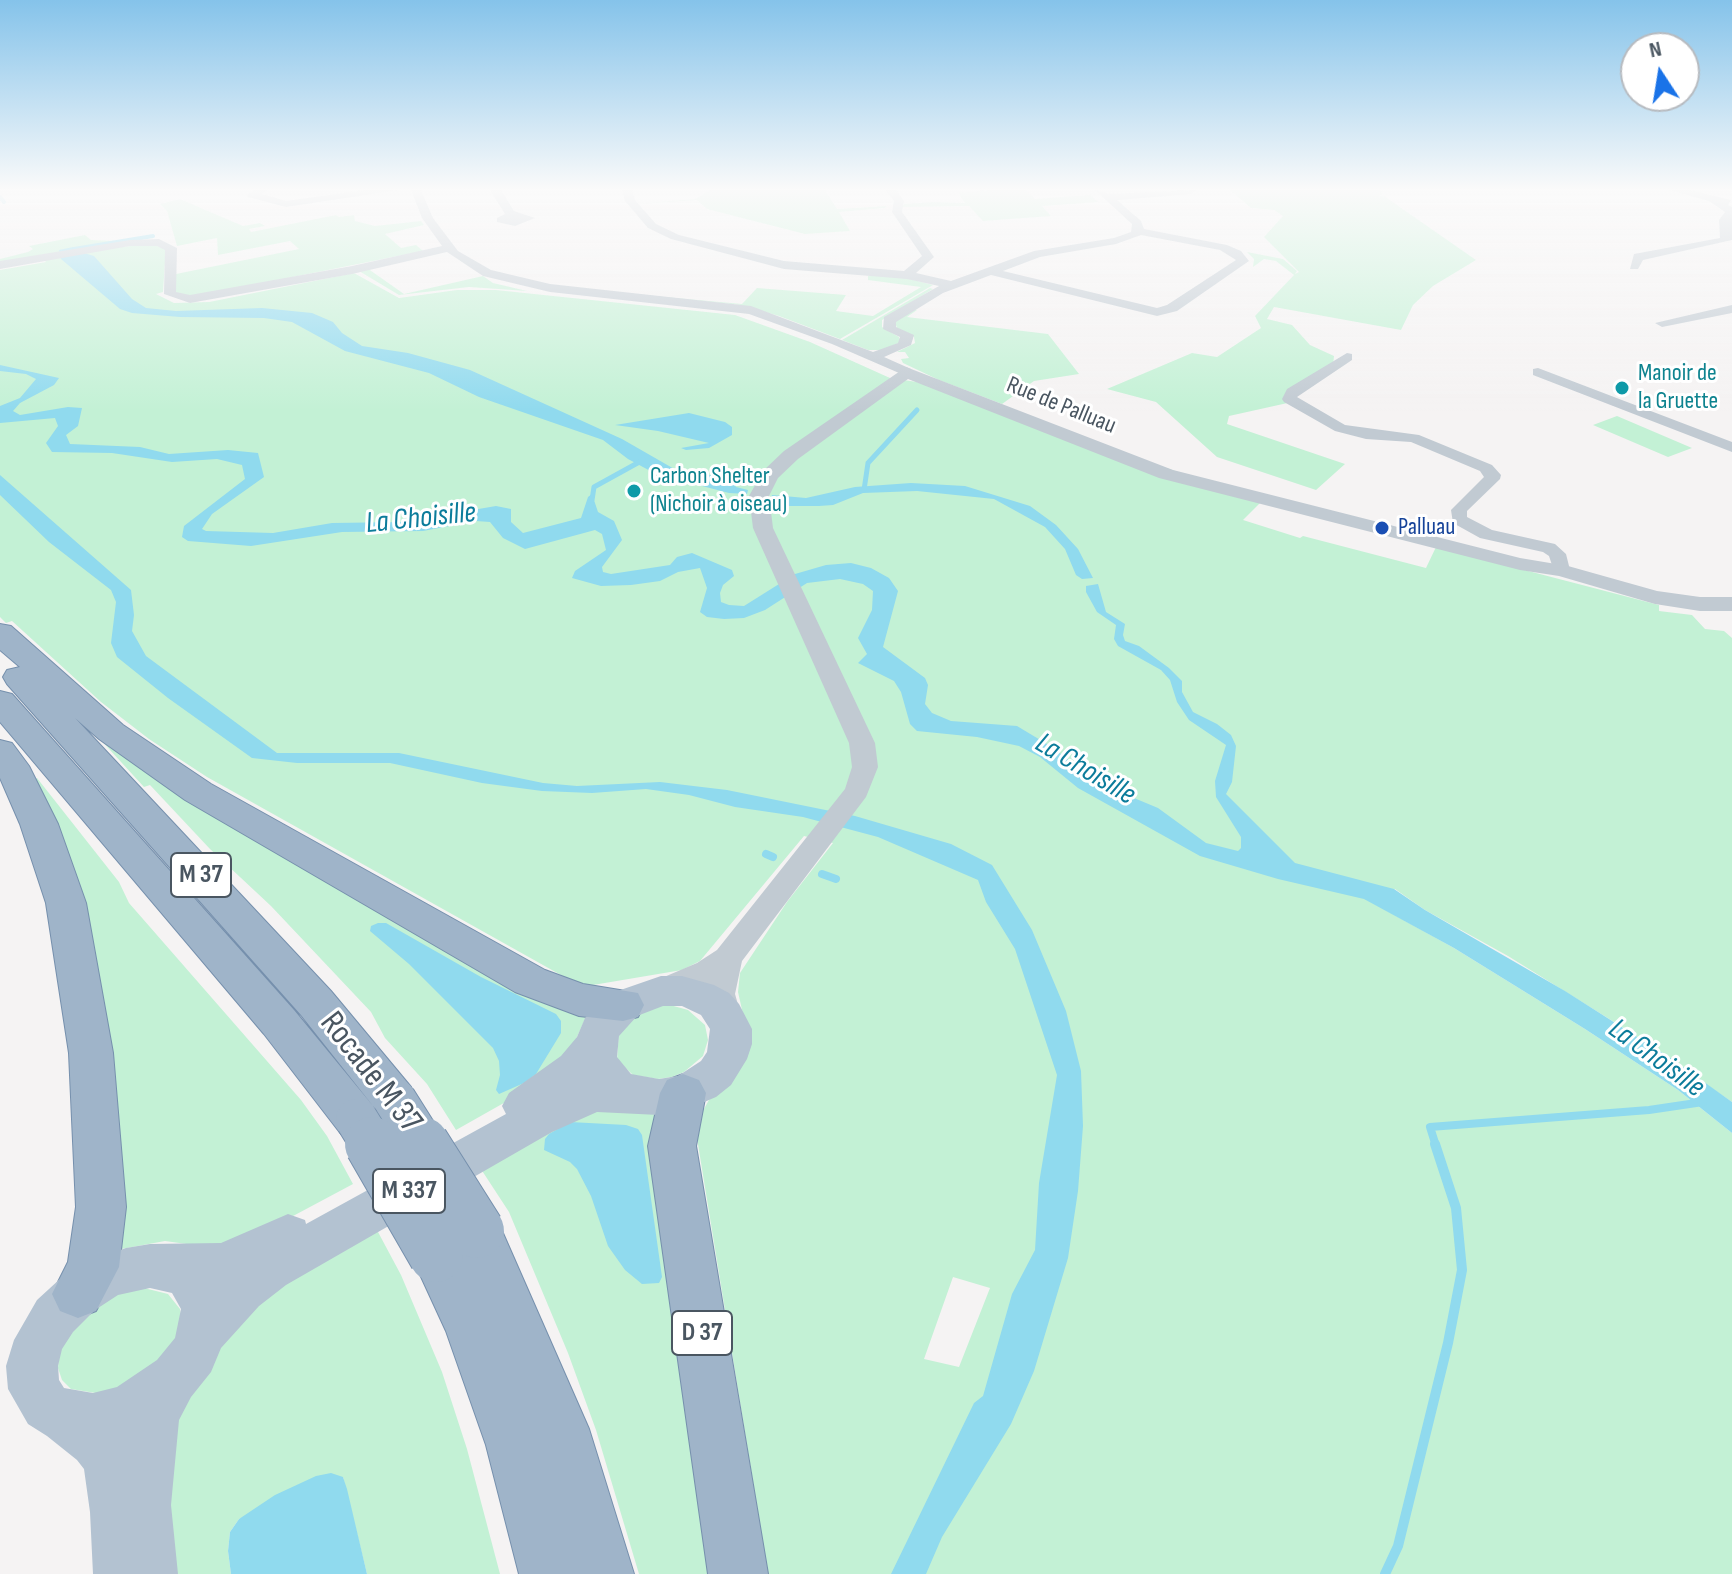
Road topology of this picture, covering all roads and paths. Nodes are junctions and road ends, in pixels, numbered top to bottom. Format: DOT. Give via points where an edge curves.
graph roads {
  1 [pos="169,263"];
  2 [pos="377,263"];
  3 [pos="466,263"];
  4 [pos="778,263"];
  5 [pos="920,263"];
  6 [pos="1011,263"];
  7 [pos="1239,263"];
  8 [pos="990,271"];
  9 [pos="907,275"];
  10 [pos="951,285"];
  11 [pos="1732,309"];
  12 [pos="1662,323"];
  13 [pos="874,356"];
  14 [pos="1347,357"];
  15 [pos="906,372"];
  16 [pos="1538,372"];
  17 [pos="1732,447"];
  18 [pos="1561,570"];
  19 [pos="1732,604"];
  20 [pos="0,633"];
  21 [pos="0,657"];
  22 [pos="0,701"];
  23 [pos="0,751"];
  24 [pos="728,958"];
  25 [pos="661,991"];
  26 [pos="623,1005"];
  27 [pos="725,1015"];
  28 [pos="596,1044"];
  29 [pos="659,1094"];
  30 [pos="376,1110"];
  31 [pos="456,1243"];
  32 [pos="172,1268"];
  33 [pos="78,1294"];
  34 [pos="203,1332"];
  35 [pos="175,1378"];
  36 [pos="66,1417"];
  37 [pos="122,1574"];
  38 [pos="149,1574"];
  39 [pos="549,1574"];
  40 [pos="604,1574"];
  41 [pos="738,1574"];
  1 -- 2 [label="street" via="169,291 190,299"];
  3 -- 13 [label="street, Rue de Palluau" via="511,280 589,293 740,307"];
  4 -- 9 [label="street"];
  5 -- 9 [label="street"];
  6 -- 8 [label="street"];
  7 -- 8 [label="street" via="1172,308 1157,312"];
  8 -- 10 [label="street"];
  9 -- 10 [label="street"];
  10 -- 13 [label="street" via="889,320 890,329 907,335 904,345"];
  11 -- 12 [label="street"];
  13 -- 15 [label="street, Rue de Palluau"];
  14 -- 18 [label="street" via="1289,399 1340,428 1423,440 1486,468 1492,479 1459,510 1459,519 1486,534 1549,548 1559,557"];
  15 -- 18 [label="street, Rue de Palluau" via="1166,474"];
  15 -- 24 [label="street" via="791,455 770,475 760,495 763,528 866,757 864,775 837,818"];
  16 -- 17 [label="street"];
  18 -- 19 [label="street, Rue de Palluau" via="1655,597"];
  20 -- 26 [label="highway" via="111,732 198,792 530,981 579,1000"];
  21 -- 30 [label="highway, Rocade M 37 / M 37" via="316,1003"];
  22 -- 30 [label="highway, Rocade M 37 / M 37" via="279,1022"];
  23 -- 33 [label="highway" via="39,824 66,903 91,1053 101,1207 93,1267"];
  24 -- 25 [label="street"];
  24 -- 27 [label="street" via="720,994"];
  25 -- 26 [label="main road"];
  25 -- 27 [label="main road" via="700,996"];
  26 -- 28 [label="main road" via="600,1029"];
  27 -- 29 [label="main road" via="731,1044 716,1073"];
  28 -- 29 [label="main road" via="596,1058 616,1086"];
  28 -- 32 [label="main road, M 337" via="540,1096 257,1252 221,1265"];
  29 -- 34 [label="main road, M 337" via="594,1095 537,1119 269,1269"];
  29 -- 41 [label="highway, D 37" via="672,1146"];
  30 -- 31 [label="highway, Rocade M 37 / M 37, bridge" via="398,1185"];
  31 -- 39 [label="highway, Rocade M 37 / M 37" via="471,1326 509,1430"];
  31 -- 40 [label="highway, Rocade M 37 / M 37" via="569,1449"];
  32 -- 33 [label="main road" via="126,1270"];
  32 -- 34 [label="main road" via="201,1290 206,1309"];
  33 -- 36 [label="main road" via="39,1340 32,1366 34,1389 46,1406"];
  34 -- 35 [label="main road"];
  35 -- 36 [label="main road" via="123,1412 93,1419"];
  35 -- 38 [label="main road" via="154,1414 147,1455 143,1505"];
  36 -- 37 [label="main road" via="96,1441 111,1470"];
}
